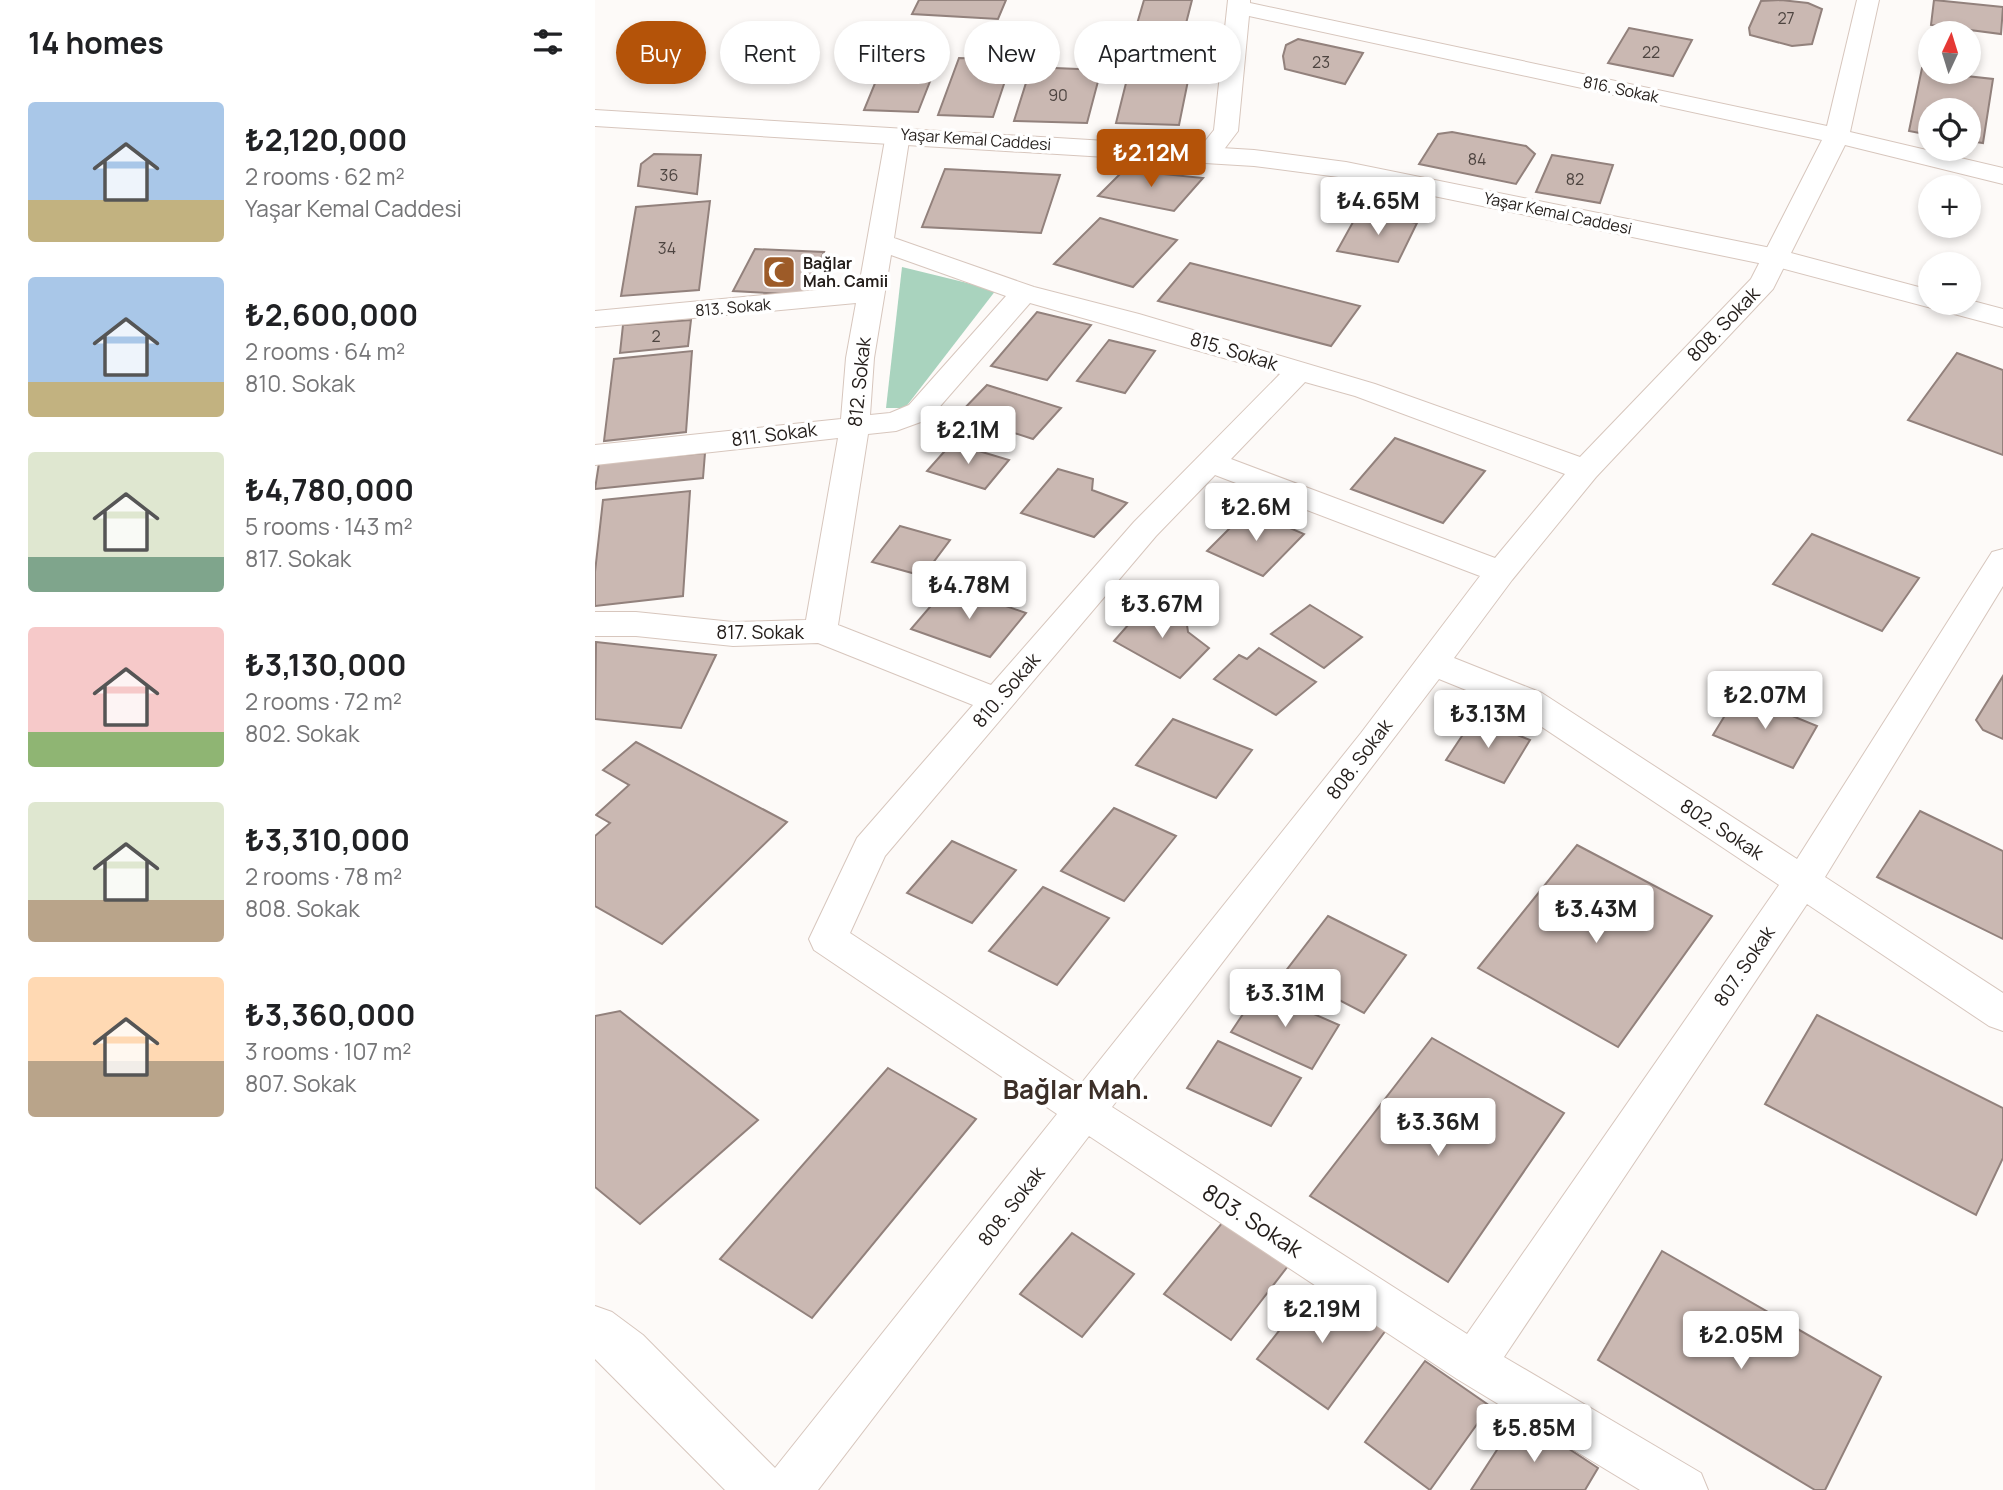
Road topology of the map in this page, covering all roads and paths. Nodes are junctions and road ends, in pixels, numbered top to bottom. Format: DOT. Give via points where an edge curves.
graph roads {
  1 [pos="1868,0"];
  2 [pos="1238,4"];
  3 [pos="595,118"];
  4 [pos="898,134"];
  5 [pos="1837,136"];
  6 [pos="1207,155"];
  7 [pos="2003,176"];
  8 [pos="881,242"];
  9 [pos="1776,258"];
  10 [pos="872,293"];
  11 [pos="1024,293"];
  12 [pos="1918,296"];
  13 [pos="1981,312"];
  14 [pos="2003,318"];
  15 [pos="595,319"];
  16 [pos="1299,371"];
  17 [pos="855,425"];
  18 [pos="595,455"];
  19 [pos="1210,462"];
  20 [pos="1585,470"];
  21 [pos="2003,560"];
  22 [pos="1501,572"];
  23 [pos="595,624"];
  24 [pos="821,632"];
  25 [pos="1431,662"];
  26 [pos="997,701"];
  27 [pos="1802,881"];
  28 [pos="828,939"];
  29 [pos="2003,1014"];
  30 [pos="1085,1111"];
  31 [pos="595,1329"];
  32 [pos="1473,1364"];
  33 [pos="761,1490"];
  34 [pos="787,1490"];
  35 [pos="1684,1490"];
  1 -- 5 [label="street, 808. Sokak"];
  2 -- 5 [label="street, 816. Sokak"];
  2 -- 6 [label="street" via="1226,131"];
  3 -- 4 [label="street, Yaşar Kemal Caddesi"];
  4 -- 6 [label="street, Yaşar Kemal Caddesi"];
  4 -- 8 [label="street, 812. Sokak"];
  5 -- 7 [label="street, 816. Sokak"];
  5 -- 9 [label="street, 808. Sokak"];
  6 -- 9 [label="street, Yaşar Kemal Caddesi" via="1346,170"];
  8 -- 10 [label="street, 812. Sokak"];
  8 -- 11 [label="street, 815. Sokak"];
  9 -- 12 [label="street, Yaşar Kemal Caddesi"];
  9 -- 20 [label="street, 808. Sokak" via="1763,283"];
  10 -- 15 [label="street, 813. Sokak"];
  10 -- 17 [label="street, 812. Sokak" via="860,358"];
  11 -- 16 [label="street, 815. Sokak"];
  11 -- 17 [label="street, 811. Sokak" via="919,412 896,422"];
  13 -- 14 [label="street"];
  16 -- 19 [label="street, 810. Sokak"];
  16 -- 20 [label="street, 815. Sokak" via="1365,390"];
  17 -- 18 [label="street, 811. Sokak"];
  17 -- 24 [label="street, 812. Sokak"];
  19 -- 22 [label="street"];
  19 -- 26 [label="street, 810. Sokak" via="1145,529"];
  20 -- 22 [label="street, 808. Sokak"];
  21 -- 27 [label="street, 807. Sokak"];
  22 -- 25 [label="street, 808. Sokak"];
  23 -- 24 [label="street, 817. Sokak" via="733,634"];
  24 -- 26 [label="street, 817. Sokak"];
  25 -- 27 [label="street, 802. Sokak" via="1530,702"];
  25 -- 30 [label="street, 808. Sokak"];
  26 -- 28 [label="street, 810. Sokak" via="870,848"];
  27 -- 29 [label="street, 802. Sokak"];
  27 -- 32 [label="street, 807. Sokak"];
  28 -- 30 [label="street, 803. Sokak"];
  30 -- 32 [label="street, 803. Sokak"];
  30 -- 34 [label="street, 808. Sokak"];
  31 -- 33 [label="street" via="625,1352"];
  32 -- 35 [label="street, 803. Sokak"];
}
